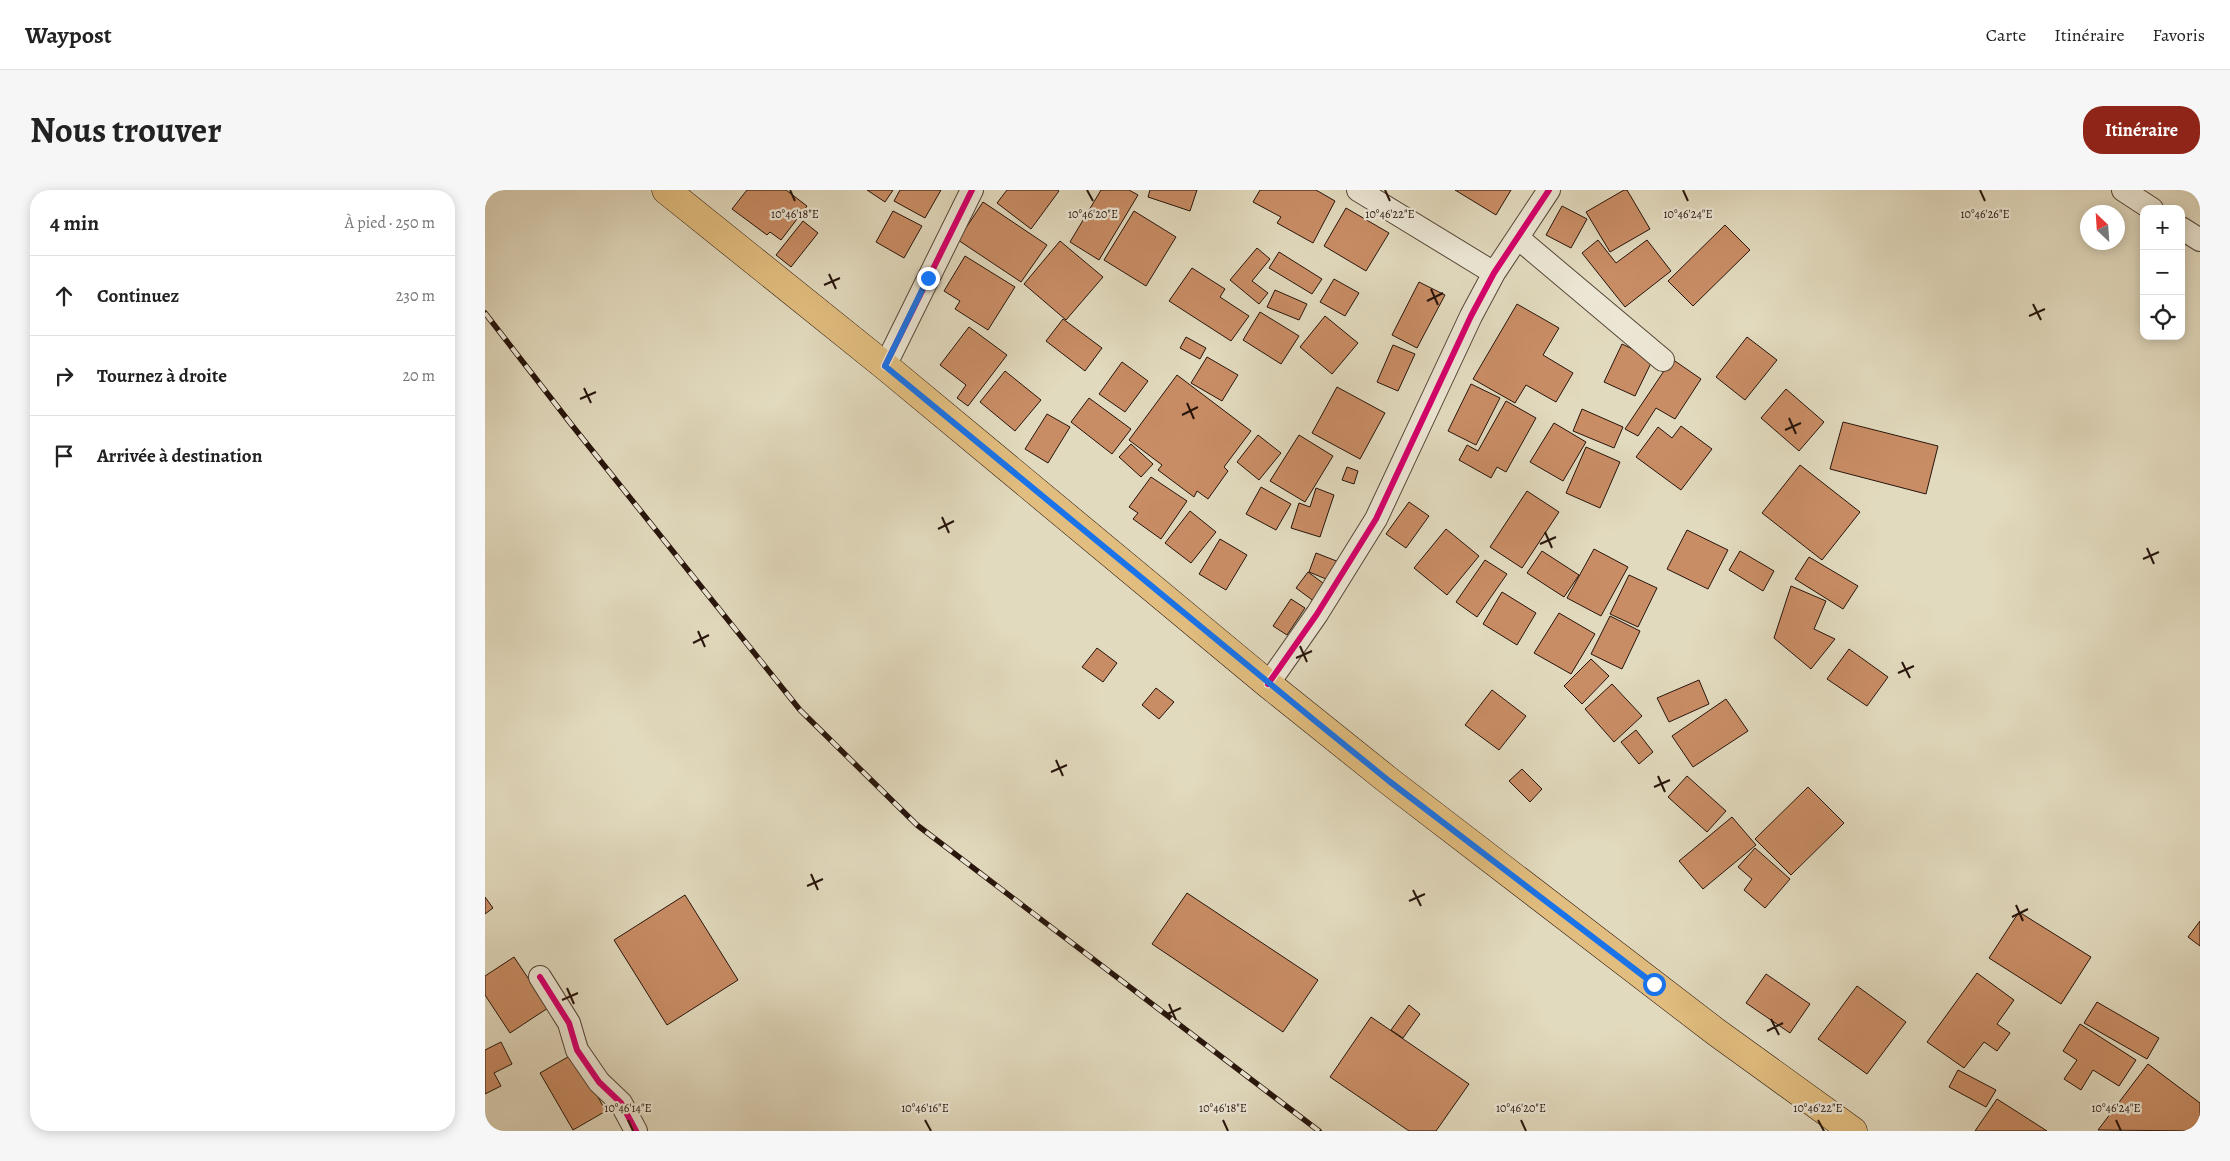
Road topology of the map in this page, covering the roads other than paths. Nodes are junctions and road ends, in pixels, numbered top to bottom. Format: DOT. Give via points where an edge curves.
graph roads {
  1 [pos="666,190"];
  2 [pos="971,190"];
  3 [pos="1358,190"];
  4 [pos="1549,190"];
  5 [pos="2123,190"];
  6 [pos="2146,205"];
  7 [pos="2185,231"];
  8 [pos="1518,238"];
  9 [pos="2200,240"];
  10 [pos="1494,273"];
  11 [pos="1663,360"];
  12 [pos="885,366"];
  13 [pos="1269,684"];
  14 [pos="539,977"];
  15 [pos="636,1131"];
  16 [pos="1853,1131"];
  1 -- 12 [label="main road"];
  2 -- 12 [label="street"];
  3 -- 10 [label="street"];
  4 -- 8 [label="street"];
  5 -- 6 [label="street"];
  7 -- 9 [label="street"];
  8 -- 10 [label="street"];
  8 -- 11 [label="street"];
  10 -- 13 [label="street" via="1376,519"];
  12 -- 13 [label="main road"];
  13 -- 16 [label="main road" via="1389,781 1693,1014"];
  14 -- 15 [label="street" via="569,1023 577,1050 599,1082 621,1103"];
}
